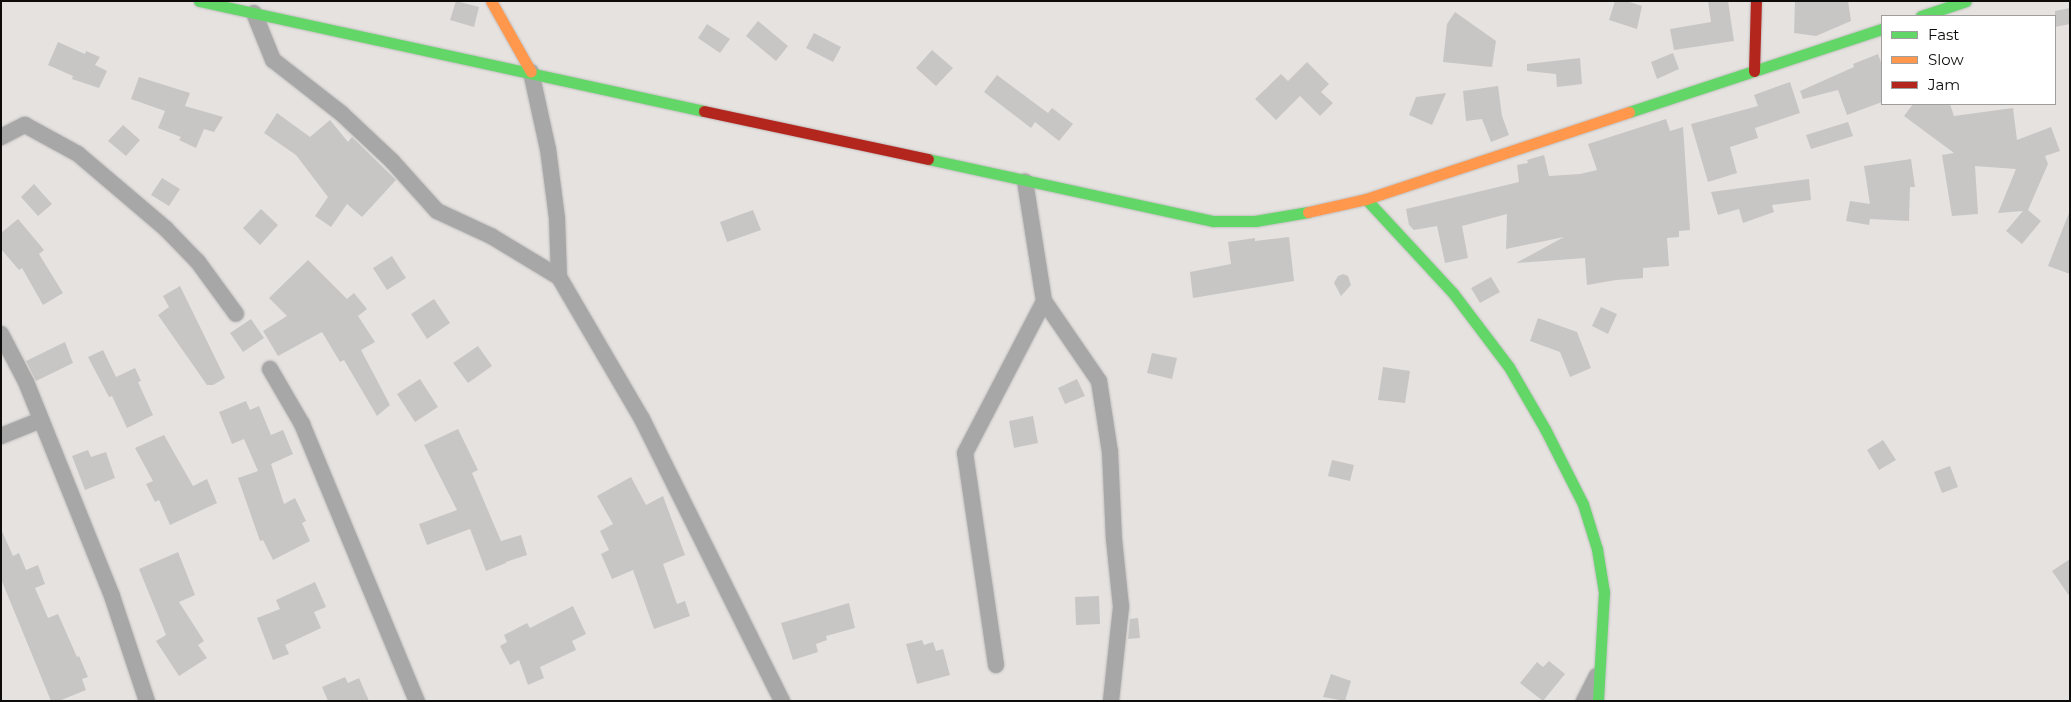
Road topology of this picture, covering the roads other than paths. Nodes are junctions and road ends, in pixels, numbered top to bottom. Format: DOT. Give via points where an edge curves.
graph roads {
  1 [pos="199,1"];
  2 [pos="490,1"];
  3 [pos="1756,1"];
  4 [pos="1966,1"];
  5 [pos="254,13"];
  6 [pos="1923,15"];
  7 [pos="1881,29"];
  8 [pos="1754,71"];
  9 [pos="531,72"];
  10 [pos="1,137"];
  11 [pos="1025,181"];
  12 [pos="1366,199"];
  13 [pos="559,277"];
  14 [pos="1044,300"];
  15 [pos="236,314"];
  16 [pos="1,334"];
  17 [pos="270,369"];
  18 [pos="41,420"];
  19 [pos="1,436"];
  20 [pos="996,665"];
  21 [pos="1598,674"];
  22 [pos="147,701"];
  23 [pos="417,701"];
  24 [pos="782,701"];
  25 [pos="1111,701"];
  26 [pos="1584,701"];
  27 [pos="1598,701"];
  1 -- 5 [label="main road"];
  2 -- 9 [label="main road"];
  3 -- 8 [label="main road"];
  4 -- 6 [label="main road"];
  5 -- 9 [label="main road"];
  5 -- 13 [label="street" via="274,60 342,114 392,160 437,211 491,236"];
  7 -- 8 [label="main road"];
  8 -- 12 [label="main road"];
  9 -- 11 [label="main road"];
  9 -- 13 [label="street" via="548,149 557,218"];
  10 -- 15 [label="street" via="25,125 78,154 166,229 198,262"];
  11 -- 12 [label="main road" via="1213,221 1288,217"];
  11 -- 14 [label="street"];
  12 -- 21 [label="main road" via="1453,293 1509,367 1583,504 1597,549 1604,592"];
  13 -- 24 [label="street" via="642,419"];
  14 -- 20 [label="street" via="965,453"];
  14 -- 25 [label="street" via="1099,381 1110,452 1121,607"];
  16 -- 18 [label="street"];
  17 -- 23 [label="street" via="302,424"];
  18 -- 19 [label="street"];
  18 -- 22 [label="street" via="112,596"];
  21 -- 26 [label="street"];
  21 -- 27 [label="main road"];
}
